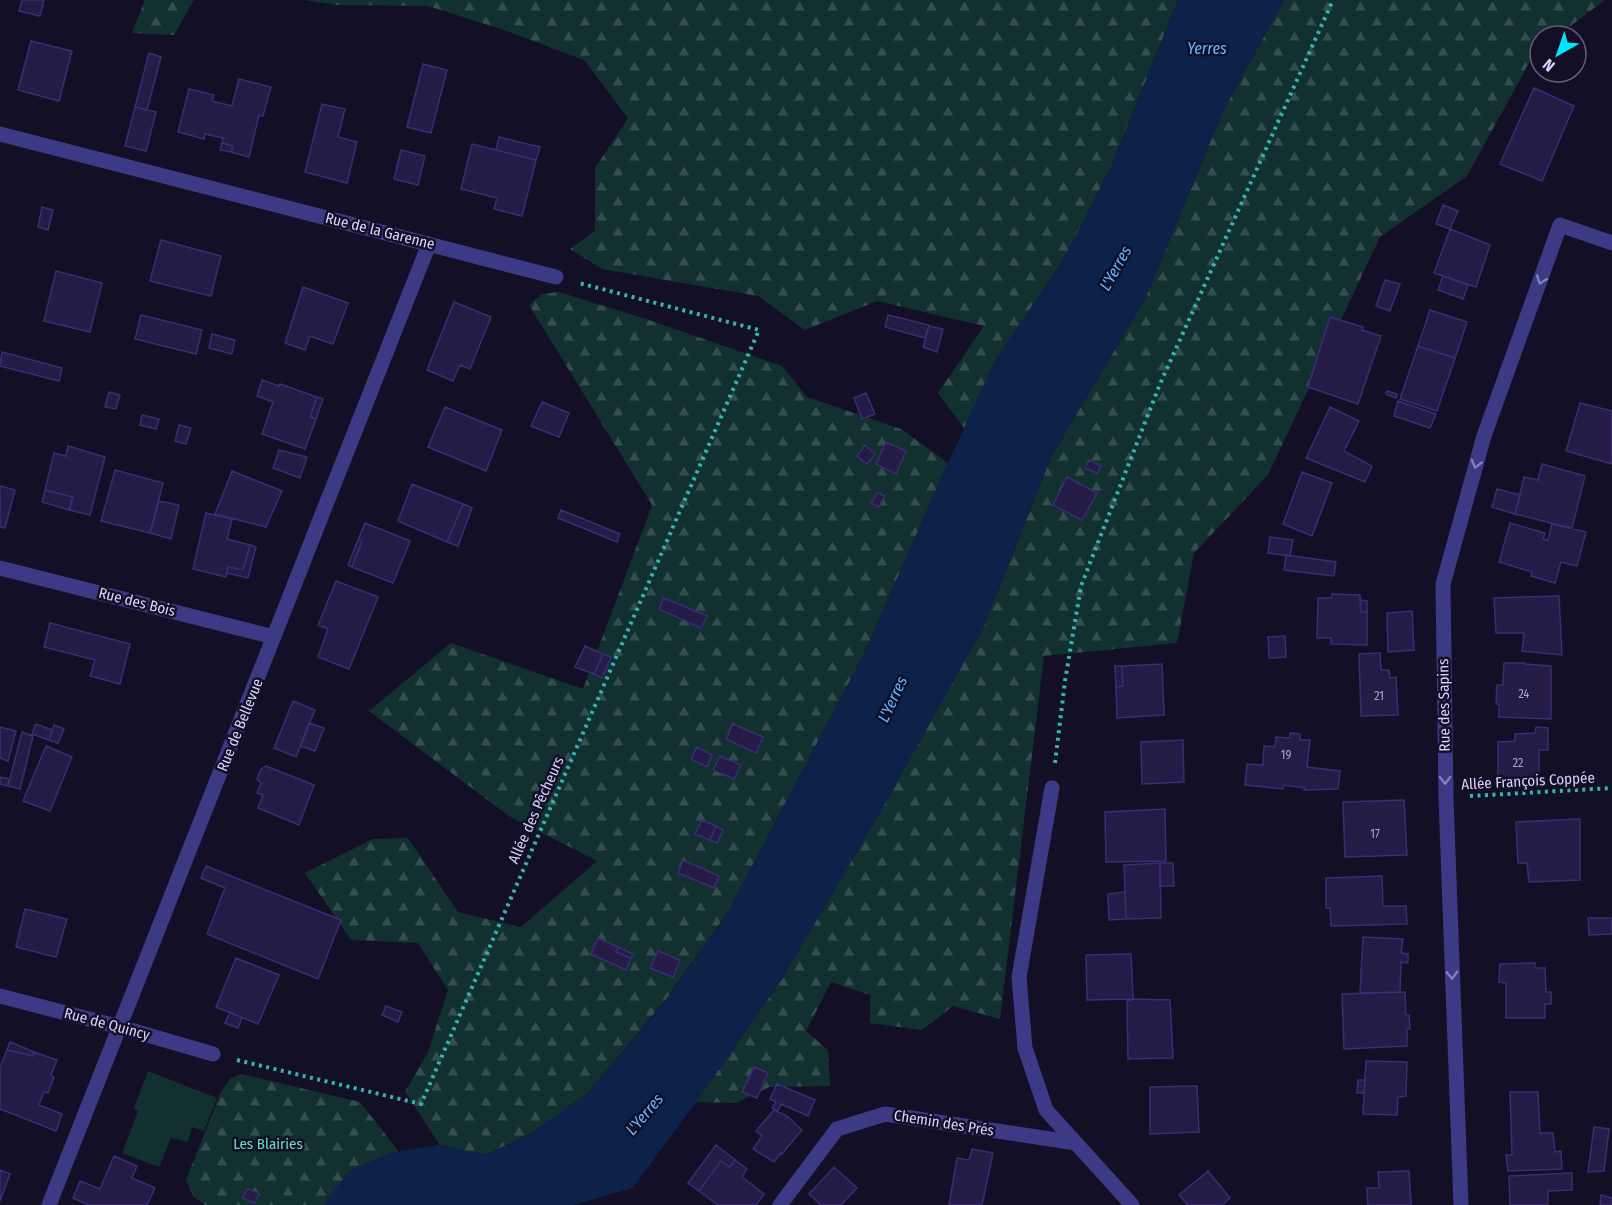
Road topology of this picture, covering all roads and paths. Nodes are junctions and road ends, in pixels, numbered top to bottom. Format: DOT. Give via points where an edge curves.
graph roads {
  1 [pos="1333,0"];
  2 [pos="0,134"];
  3 [pos="1612,243"];
  4 [pos="429,244"];
  5 [pos="556,277"];
  6 [pos="0,568"];
  7 [pos="274,637"];
  8 [pos="1052,788"];
  9 [pos="1612,788"];
  10 [pos="1446,798"];
  11 [pos="0,996"];
  12 [pos="120,1027"];
  13 [pos="213,1054"];
  14 [pos="1076,1143"];
  15 [pos="49,1205"];
  16 [pos="780,1205"];
  17 [pos="1132,1205"];
  18 [pos="1461,1205"];
  1 -- 8 [label="path" via="1160,384 1081,586"];
  2 -- 4 [label="street, Rue de la Garenne"];
  3 -- 10 [label="street, Rue des Sapins, one-way" via="1560,225 1484,436 1443,584"];
  4 -- 5 [label="street, Rue de la Garenne"];
  4 -- 7 [label="street, Rue de Bellevue"];
  5 -- 13 [label="path, Allée des Pêcheurs" via="759,330 421,1104"];
  6 -- 7 [label="street, Rue des Bois"];
  7 -- 12 [label="street, Rue de Bellevue"];
  8 -- 14 [label="street" via="1019,977 1025,1048 1046,1110"];
  9 -- 10 [label="path, Allée François Coppée"];
  10 -- 18 [label="street, Rue des Sapins, one-way"];
  11 -- 12 [label="street, Rue de Quincy"];
  12 -- 13 [label="street, Rue de Quincy"];
  12 -- 15 [label="street, Rue de Bellevue"];
  14 -- 16 [label="street, Chemin des Prés" via="885,1113 837,1129"];
  14 -- 17 [label="street"];
}
